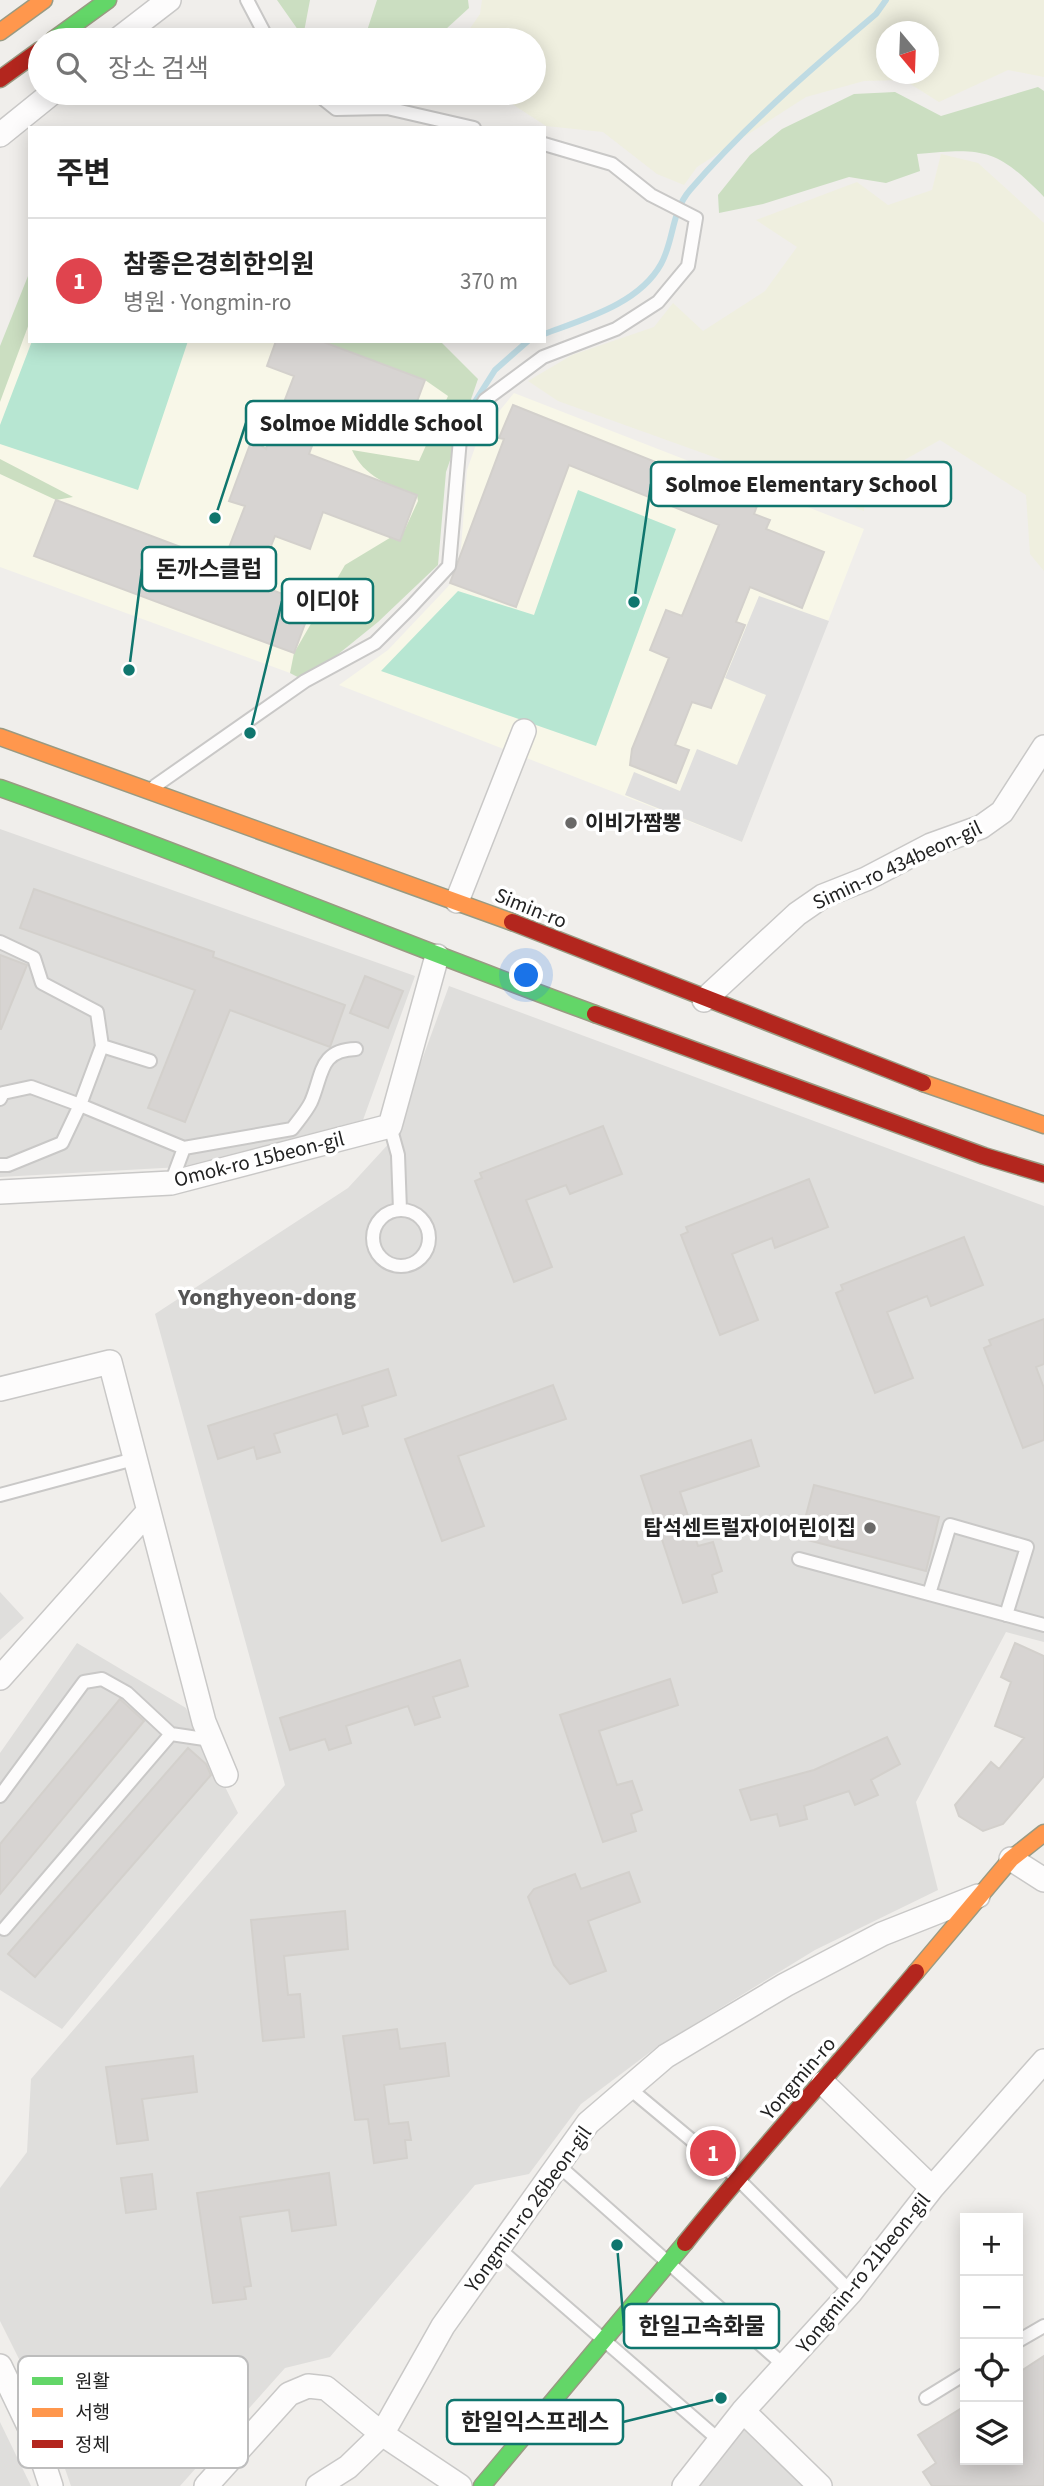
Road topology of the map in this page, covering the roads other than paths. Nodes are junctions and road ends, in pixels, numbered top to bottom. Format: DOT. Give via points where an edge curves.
graph roads {
  1 [pos="44,0"];
  2 [pos="108,0"];
  3 [pos="169,0"];
  4 [pos="247,0"];
  5 [pos="70,28"];
  6 [pos="133,28"];
  7 [pos="262,28"];
  8 [pos="0,32"];
  9 [pos="28,59"];
  10 [pos="0,79"];
  11 [pos="37,105"];
  12 [pos="331,105"];
  13 [pos="465,126"];
  14 [pos="0,135"];
  15 [pos="546,145"];
  16 [pos="524,731"];
  17 [pos="0,737"];
  18 [pos="1044,747"];
  19 [pos="0,788"];
  20 [pos="146,792"];
  21 [pos="457,901"];
  22 [pos="0,942"];
  23 [pos="438,956"];
  24 [pos="704,1000"];
  25 [pos="102,1046"];
  26 [pos="356,1049"];
  27 [pos="150,1061"];
  28 [pos="0,1099"];
  29 [pos="80,1105"];
  30 [pos="1044,1125"];
  31 [pos="390,1126"];
  32 [pos="184,1148"];
  33 [pos="0,1165"];
  34 [pos="1044,1174"];
  35 [pos="171,1182"];
  36 [pos="0,1192"];
  37 [pos="400,1210"];
  38 [pos="0,1389"];
  39 [pos="134,1459"];
  40 [pos="0,1495"];
  41 [pos="147,1513"];
  42 [pos="799,1559"];
  43 [pos="929,1594"];
  44 [pos="1006,1615"];
  45 [pos="1044,1625"];
  46 [pos="0,1678"];
  47 [pos="171,1734"];
  48 [pos="211,1740"];
  49 [pos="226,1775"];
  50 [pos="0,1796"];
  51 [pos="1044,1833"];
  52 [pos="1012,1859"];
  53 [pos="1044,1880"];
  54 [pos="981,1895"];
  55 [pos="4,1929"];
  56 [pos="1044,2061"];
  57 [pos="823,2083"];
  58 [pos="629,2088"];
  59 [pos="558,2165"];
  60 [pos="737,2178"];
  61 [pos="932,2189"];
  62 [pos="499,2249"];
  63 [pos="670,2263"];
  64 [pos="850,2292"];
  65 [pos="1044,2326"];
  66 [pos="606,2339"];
  67 [pos="1021,2339"];
  68 [pos="0,2366"];
  69 [pos="786,2367"];
  70 [pos="960,2377"];
  71 [pos="926,2398"];
  72 [pos="18,2403"];
  73 [pos="743,2411"];
  74 [pos="382,2434"];
  75 [pos="248,2439"];
  76 [pos="719,2440"];
  77 [pos="45,2468"];
  78 [pos="222,2468"];
  79 [pos="51,2486"];
  80 [pos="206,2486"];
  81 [pos="318,2486"];
  82 [pos="460,2486"];
  83 [pos="482,2486"];
  84 [pos="684,2486"];
  85 [pos="820,2486"];
  1 -- 8 [label="main road"];
  2 -- 5 [label="main road"];
  3 -- 6 [label="street"];
  4 -- 7 [label="lane"];
  9 -- 10 [label="main road"];
  11 -- 14 [label="street"];
  12 -- 13 [label="lane" via="336,109 387,108"];
  15 -- 20 [label="lane" via="612,164 651,195 696,218 688,266 658,302 616,329 542,357 485,400 460,439 449,566 375,643 305,681"];
  16 -- 21 [label="street"];
  17 -- 20 [label="main road, Simin-ro"];
  18 -- 24 [label="street, Simin-ro 434beon-gil" via="1021,786 991,820 823,896 797,914"];
  19 -- 23 [label="main road" via="163,846"];
  20 -- 21 [label="main road, Simin-ro"];
  21 -- 24 [label="main road, Simin-ro"];
  22 -- 25 [label="lane" via="34,958 42,984 97,1012"];
  23 -- 31 [label="street"];
  23 -- 34 [label="main road"];
  24 -- 30 [label="main road, Simin-ro"];
  25 -- 27 [label="lane"];
  25 -- 29 [label="lane"];
  26 -- 32 [label="lane" via="340,1049 325,1061 310,1104 292,1129"];
  28 -- 29 [label="lane" via="3,1093 31,1087"];
  29 -- 32 [label="lane"];
  29 -- 33 [label="lane" via="62,1143 8,1166"];
  31 -- 35 [label="street, Omok-ro 15beon-gil"];
  31 -- 37 [label="lane" via="398,1155"];
  32 -- 35 [label="lane"];
  35 -- 36 [label="street, Omok-ro 15beon-gil"];
  37 -- 37 [label="lane" via="382,1217 373,1233 382,1260 400,1267 417,1262 429,1239 424,1222"];
  38 -- 39 [label="street" via="110,1362"];
  39 -- 40 [label="lane"];
  39 -- 41 [label="street"];
  41 -- 46 [label="street"];
  41 -- 48 [label="street"];
  42 -- 43 [label="lane"];
  43 -- 44 [label="lane"];
  43 -- 44 [label="lane" via="950,1525 1027,1547"];
  44 -- 45 [label="lane"];
  47 -- 48 [label="lane"];
  47 -- 50 [label="lane" via="127,1693 102,1679 84,1682"];
  47 -- 55 [label="lane"];
  48 -- 49 [label="street"];
  51 -- 52 [label="main road, Yongmin-ro"];
  52 -- 53 [label="street"];
  52 -- 54 [label="main road, Yongmin-ro"];
  54 -- 57 [label="main road, Yongmin-ro"];
  54 -- 58 [label="street, Yongmin-ro 26beon-gil" via="882,1934 785,1985 666,2056"];
  56 -- 61 [label="street, Yongmin-ro 21beon-gil"];
  57 -- 60 [label="main road, Yongmin-ro"];
  57 -- 61 [label="street"];
  58 -- 59 [label="street, Yongmin-ro 26beon-gil" via="588,2123"];
  58 -- 60 [label="lane"];
  59 -- 62 [label="street, Yongmin-ro 26beon-gil"];
  59 -- 63 [label="lane"];
  60 -- 63 [label="main road, Yongmin-ro"];
  60 -- 64 [label="lane"];
  61 -- 64 [label="street, Yongmin-ro 21beon-gil"];
  62 -- 66 [label="lane"];
  62 -- 74 [label="street, Yongmin-ro 26beon-gil" via="443,2326"];
  63 -- 66 [label="main road, Yongmin-ro"];
  63 -- 69 [label="lane"];
  64 -- 69 [label="street, Yongmin-ro 21beon-gil"];
  65 -- 67 [label="lane"];
  66 -- 76 [label="lane"];
  66 -- 83 [label="main road, Yongmin-ro"];
  68 -- 72 [label="street"];
  69 -- 73 [label="street, Yongmin-ro 21beon-gil"];
  70 -- 71 [label="lane"];
  73 -- 76 [label="street, Yongmin-ro 21beon-gil"];
  73 -- 85 [label="street"];
  74 -- 75 [label="street" via="326,2388 308,2386 289,2394"];
  74 -- 81 [label="street, Yongmin-ro 26beon-gil" via="348,2468"];
  74 -- 82 [label="street"];
  76 -- 84 [label="street, Yongmin-ro 21beon-gil"];
  77 -- 79 [label="street"];
  78 -- 80 [label="street"];
}
